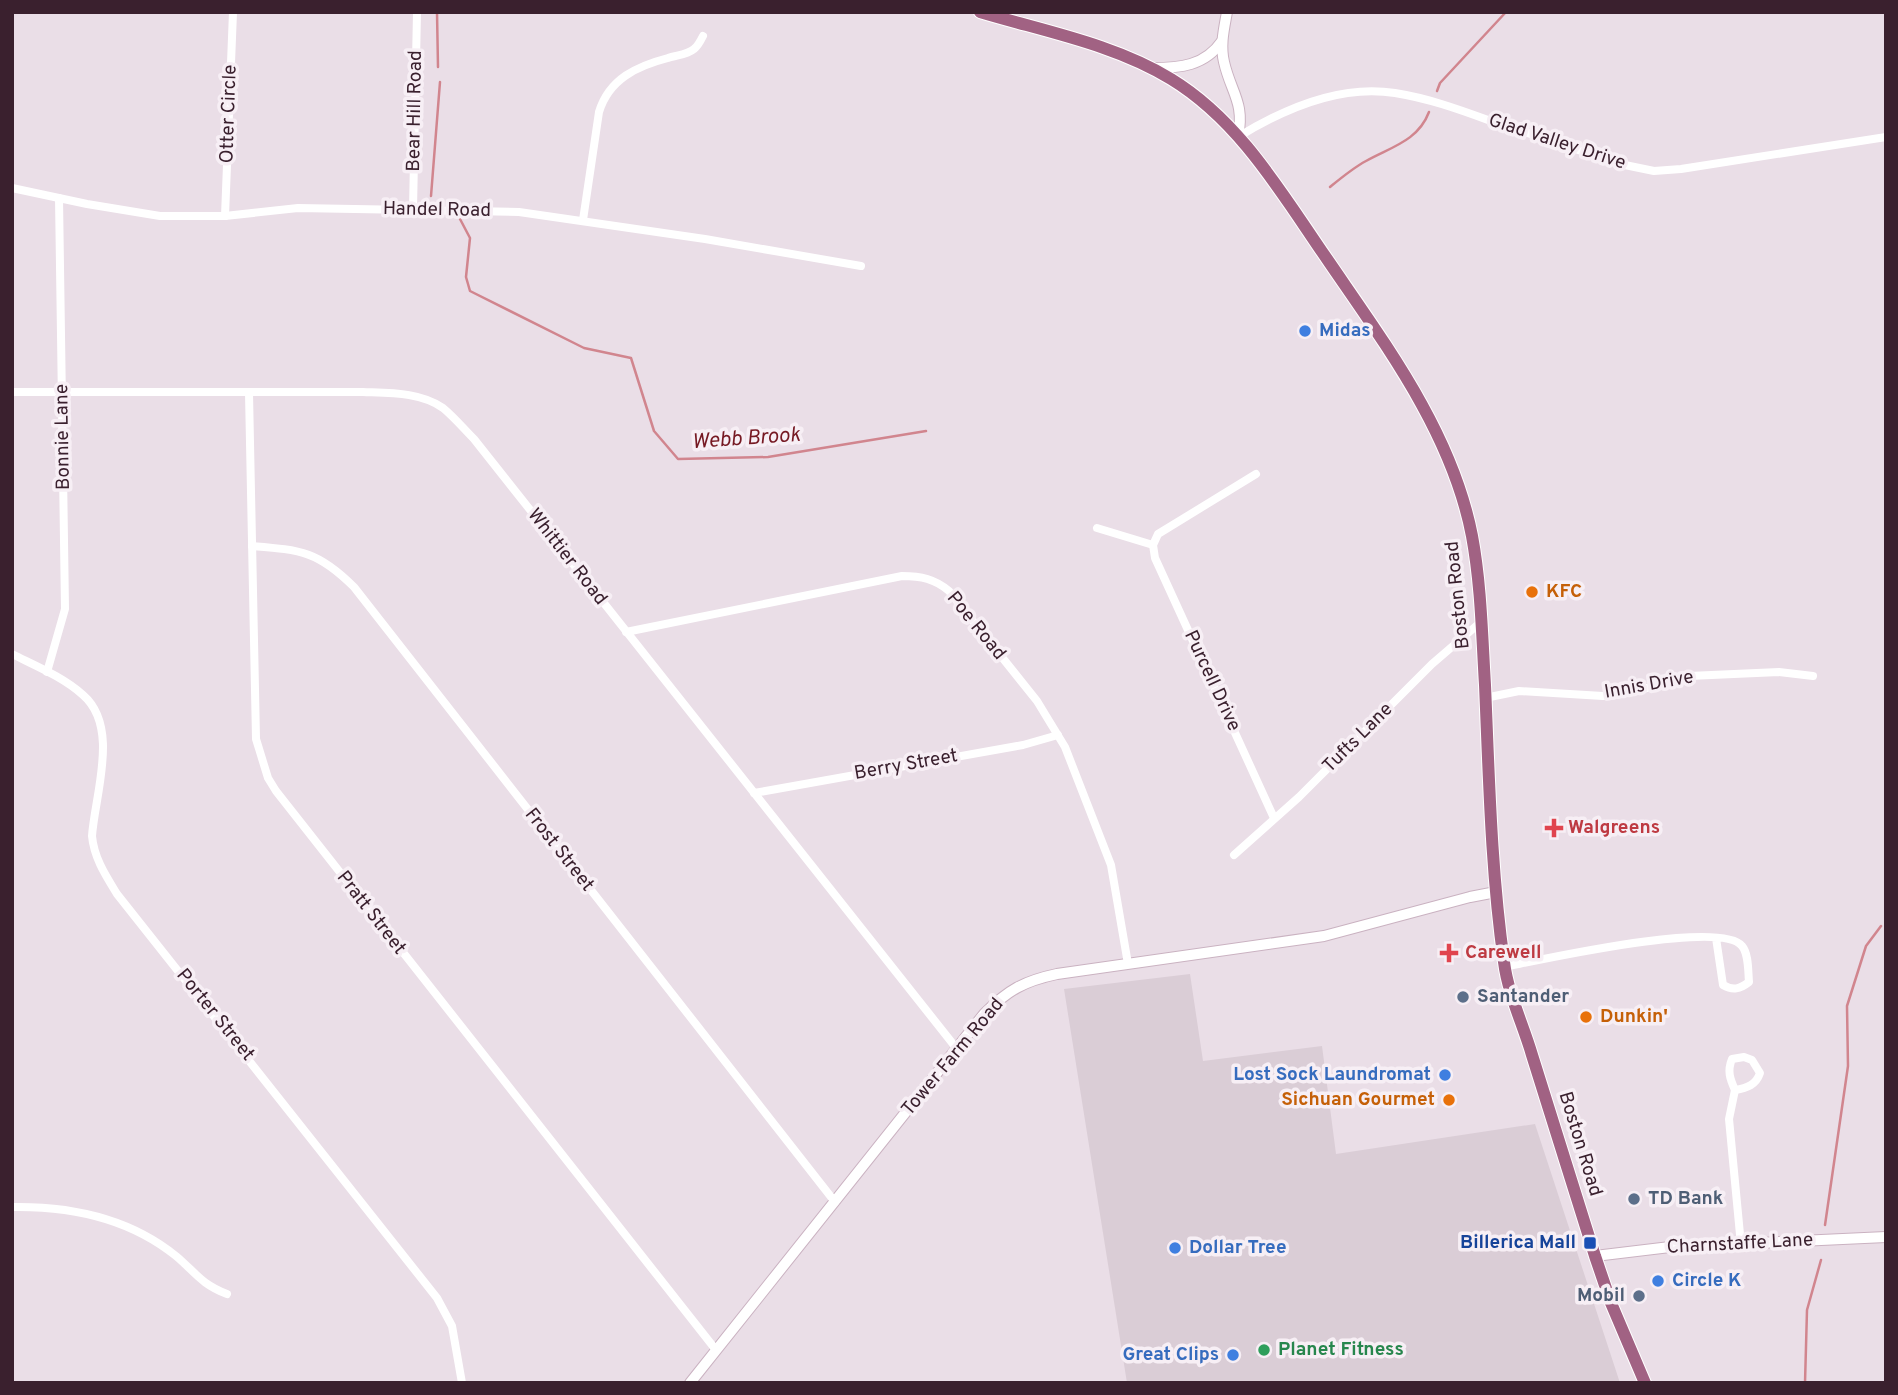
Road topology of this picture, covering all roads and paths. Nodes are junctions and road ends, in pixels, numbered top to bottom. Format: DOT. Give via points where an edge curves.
graph roads {
  1 [pos="233,12"];
  2 [pos="417,12"];
  3 [pos="980,12"];
  4 [pos="1227,12"];
  5 [pos="703,36"];
  6 [pos="1222,41"];
  7 [pos="1152,68"];
  8 [pos="1238,137"];
  9 [pos="1886,137"];
  10 [pos="12,188"];
  11 [pos="60,198"];
  12 [pos="413,209"];
  13 [pos="225,216"];
  14 [pos="583,220"];
  15 [pos="861,266"];
  16 [pos="12,393"];
  17 [pos="63,393"];
  18 [pos="249,393"];
  19 [pos="1256,474"];
  20 [pos="1097,528"];
  21 [pos="1153,545"];
  22 [pos="252,546"];
  23 [pos="1482,621"];
  24 [pos="626,632"];
  25 [pos="12,653"];
  26 [pos="47,672"];
  27 [pos="1814,676"];
  28 [pos="1485,698"];
  29 [pos="1058,735"];
  30 [pos="754,793"];
  31 [pos="1274,818"];
  32 [pos="1234,855"];
  33 [pos="1496,892"];
  34 [pos="1716,938"];
  35 [pos="1128,964"];
  36 [pos="1504,967"];
  37 [pos="957,1049"];
  38 [pos="1735,1090"];
  39 [pos="835,1202"];
  40 [pos="12,1207"];
  41 [pos="1886,1237"];
  42 [pos="1741,1245"];
  43 [pos="1595,1255"];
  44 [pos="228,1294"];
  45 [pos="716,1350"];
  46 [pos="462,1383"];
  47 [pos="690,1383"];
  48 [pos="1645,1383"];
  1 -- 13 [label="street, Otter Circle"];
  2 -- 12 [label="street, Bear Hill Road"];
  3 -- 7 [label="main road, Boston Road" via="1100,47"];
  4 -- 6 [label="street"];
  5 -- 14 [label="street" via="696,49 629,72 603,99"];
  6 -- 7 [label="street" via="1202,61"];
  6 -- 8 [label="street" via="1241,112"];
  7 -- 8 [label="main road, Boston Road" via="1200,100"];
  8 -- 9 [label="street, Glad Valley Drive" via="1309,102 1377,91 1425,99 1620,164 1654,171"];
  8 -- 23 [label="main road, Boston Road" via="1281,192 1414,391 1463,498"];
  10 -- 11 [label="street, Handel Road"];
  11 -- 13 [label="street, Handel Road" via="160,216"];
  11 -- 17 [label="street, Bonnie Lane"];
  12 -- 13 [label="street, Handel Road" via="298,208"];
  12 -- 14 [label="street, Handel Road" via="519,212"];
  14 -- 15 [label="street, Handel Road"];
  16 -- 17 [label="street, Whittier Road"];
  17 -- 18 [label="street, Whittier Road"];
  17 -- 26 [label="street, Bonnie Lane" via="65,609"];
  18 -- 22 [label="street, Pratt Street"];
  18 -- 24 [label="street, Whittier Road" via="399,394 443,408 474,439"];
  19 -- 21 [label="street" via="1158,534"];
  20 -- 21 [label="street"];
  21 -- 31 [label="street, Purcell Drive"];
  22 -- 39 [label="street, Frost Street" via="310,554 354,587"];
  22 -- 45 [label="street, Pratt Street" via="257,739 268,778"];
  23 -- 28 [label="main road, Boston Road"];
  23 -- 31 [label="street, Tufts Lane"];
  24 -- 29 [label="street, Poe Road" via="873,580 917,576 949,591 1037,701"];
  24 -- 30 [label="street, Whittier Road"];
  25 -- 26 [label="street, Porter Street"];
  26 -- 46 [label="street, Porter Street" via="83,695 103,728 92,836 105,875 437,1297 452,1326"];
  27 -- 28 [label="street, Innis Drive" via="1779,672 1689,676 1603,696 1519,691"];
  28 -- 33 [label="main road, Boston Road"];
  29 -- 30 [label="street, Berry Street"];
  29 -- 35 [label="street, Poe Road" via="1111,865"];
  30 -- 37 [label="street, Whittier Road"];
  31 -- 32 [label="street, Tufts Lane"];
  33 -- 35 [label="street, Tower Farm Road" via="1324,936"];
  33 -- 36 [label="main road, Boston Road"];
  34 -- 34 [label="street" via="1723,985 1742,988 1749,982 1743,946"];
  34 -- 36 [label="street" via="1650,939"];
  35 -- 37 [label="street, Tower Farm Road" via="1024,983 998,1000"];
  36 -- 43 [label="main road, Boston Road"];
  37 -- 39 [label="street, Tower Farm Road"];
  38 -- 38 [label="street" via="1757,1082 1760,1073 1744,1056 1732,1059 1728,1067"];
  38 -- 42 [label="street" via="1729,1119"];
  39 -- 45 [label="street, Tower Farm Road"];
  40 -- 44 [label="street" via="61,1208 119,1223 175,1255 208,1286"];
  41 -- 42 [label="street, Charnstaffe Lane"];
  42 -- 43 [label="street, Charnstaffe Lane"];
  43 -- 48 [label="main road, Boston Road"];
  45 -- 47 [label="street, Tower Farm Road"];
}
